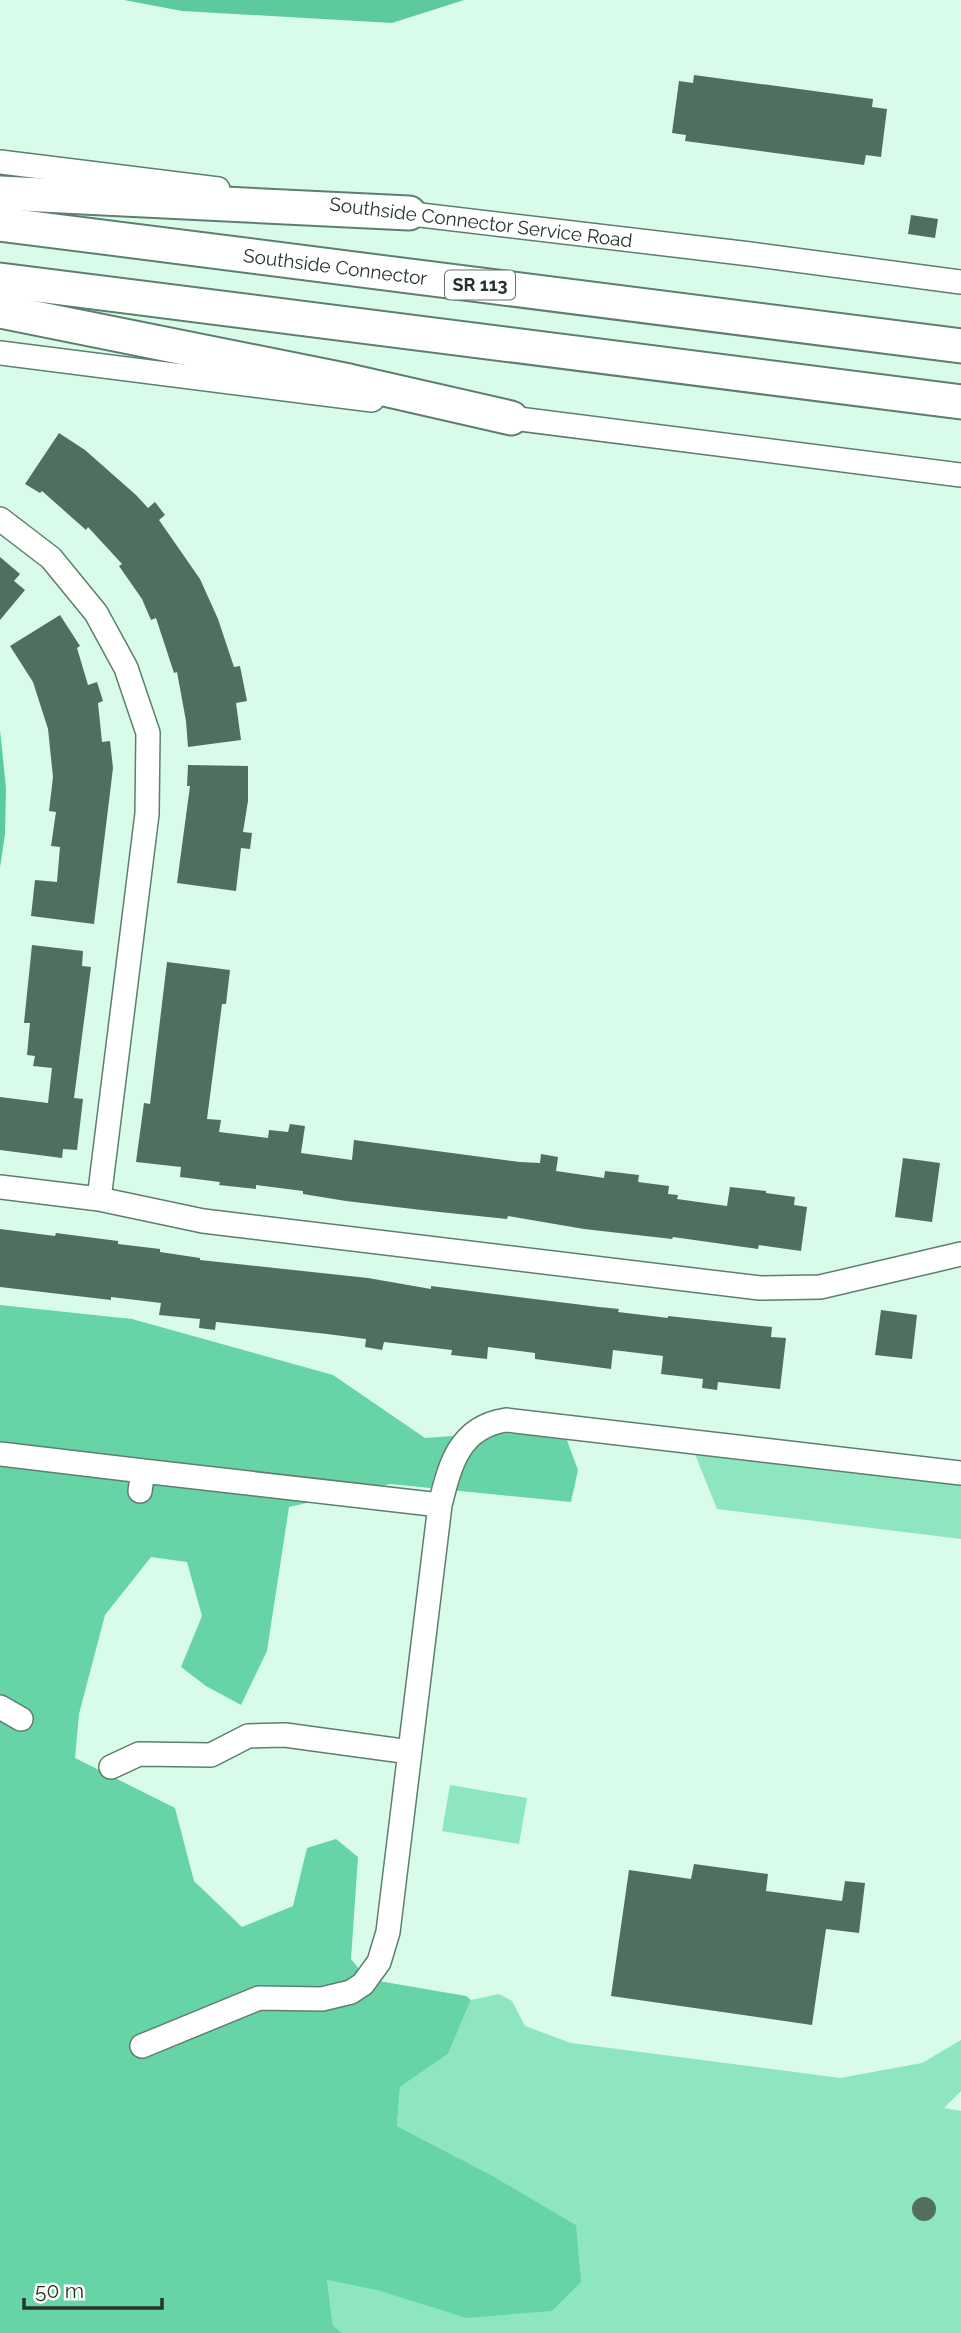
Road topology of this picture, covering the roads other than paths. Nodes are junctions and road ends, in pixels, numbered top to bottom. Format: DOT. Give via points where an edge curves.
graph roads {
  1 [pos="0,162"];
  2 [pos="0,193"];
  3 [pos="409,214"];
  4 [pos="0,224"];
  5 [pos="0,280"];
  6 [pos="961,282"];
  7 [pos="0,311"];
  8 [pos="961,346"];
  9 [pos="0,353"];
  10 [pos="961,402"];
  11 [pos="511,418"];
  12 [pos="961,475"];
  13 [pos="0,519"];
  14 [pos="0,1186"];
  15 [pos="99,1199"];
  16 [pos="961,1254"];
  17 [pos="0,1454"];
  18 [pos="961,1474"];
  19 [pos="440,1505"];
  20 [pos="0,1707"];
  21 [pos="21,1718"];
  22 [pos="410,1752"];
  23 [pos="111,1767"];
  24 [pos="142,2046"];
  1 -- 3 [label="street, Southside Connector Service Road"];
  2 -- 3 [label="highway"];
  3 -- 6 [label="street, Southside Connector Service Road"];
  4 -- 8 [label="highway, Southside Connector / SR 113"];
  5 -- 10 [label="highway"];
  7 -- 11 [label="highway"];
  9 -- 11 [label="street"];
  11 -- 12 [label="street"];
  13 -- 15 [label="street" via="51,558 96,613 126,668 148,733 147,814"];
  14 -- 15 [label="street"];
  15 -- 16 [label="street" via="202,1221 760,1288 820,1287"];
  17 -- 19 [label="street" via="142,1481"];
  18 -- 19 [label="street" via="506,1420 488,1422 464,1441 450,1467"];
  19 -- 22 [label="street"];
  20 -- 21 [label="street"];
  22 -- 23 [label="street" via="285,1735 248,1736 211,1755 139,1754"];
  22 -- 24 [label="street" via="388,1932 379,1962 363,1984 322,2000 259,1998"];
}
